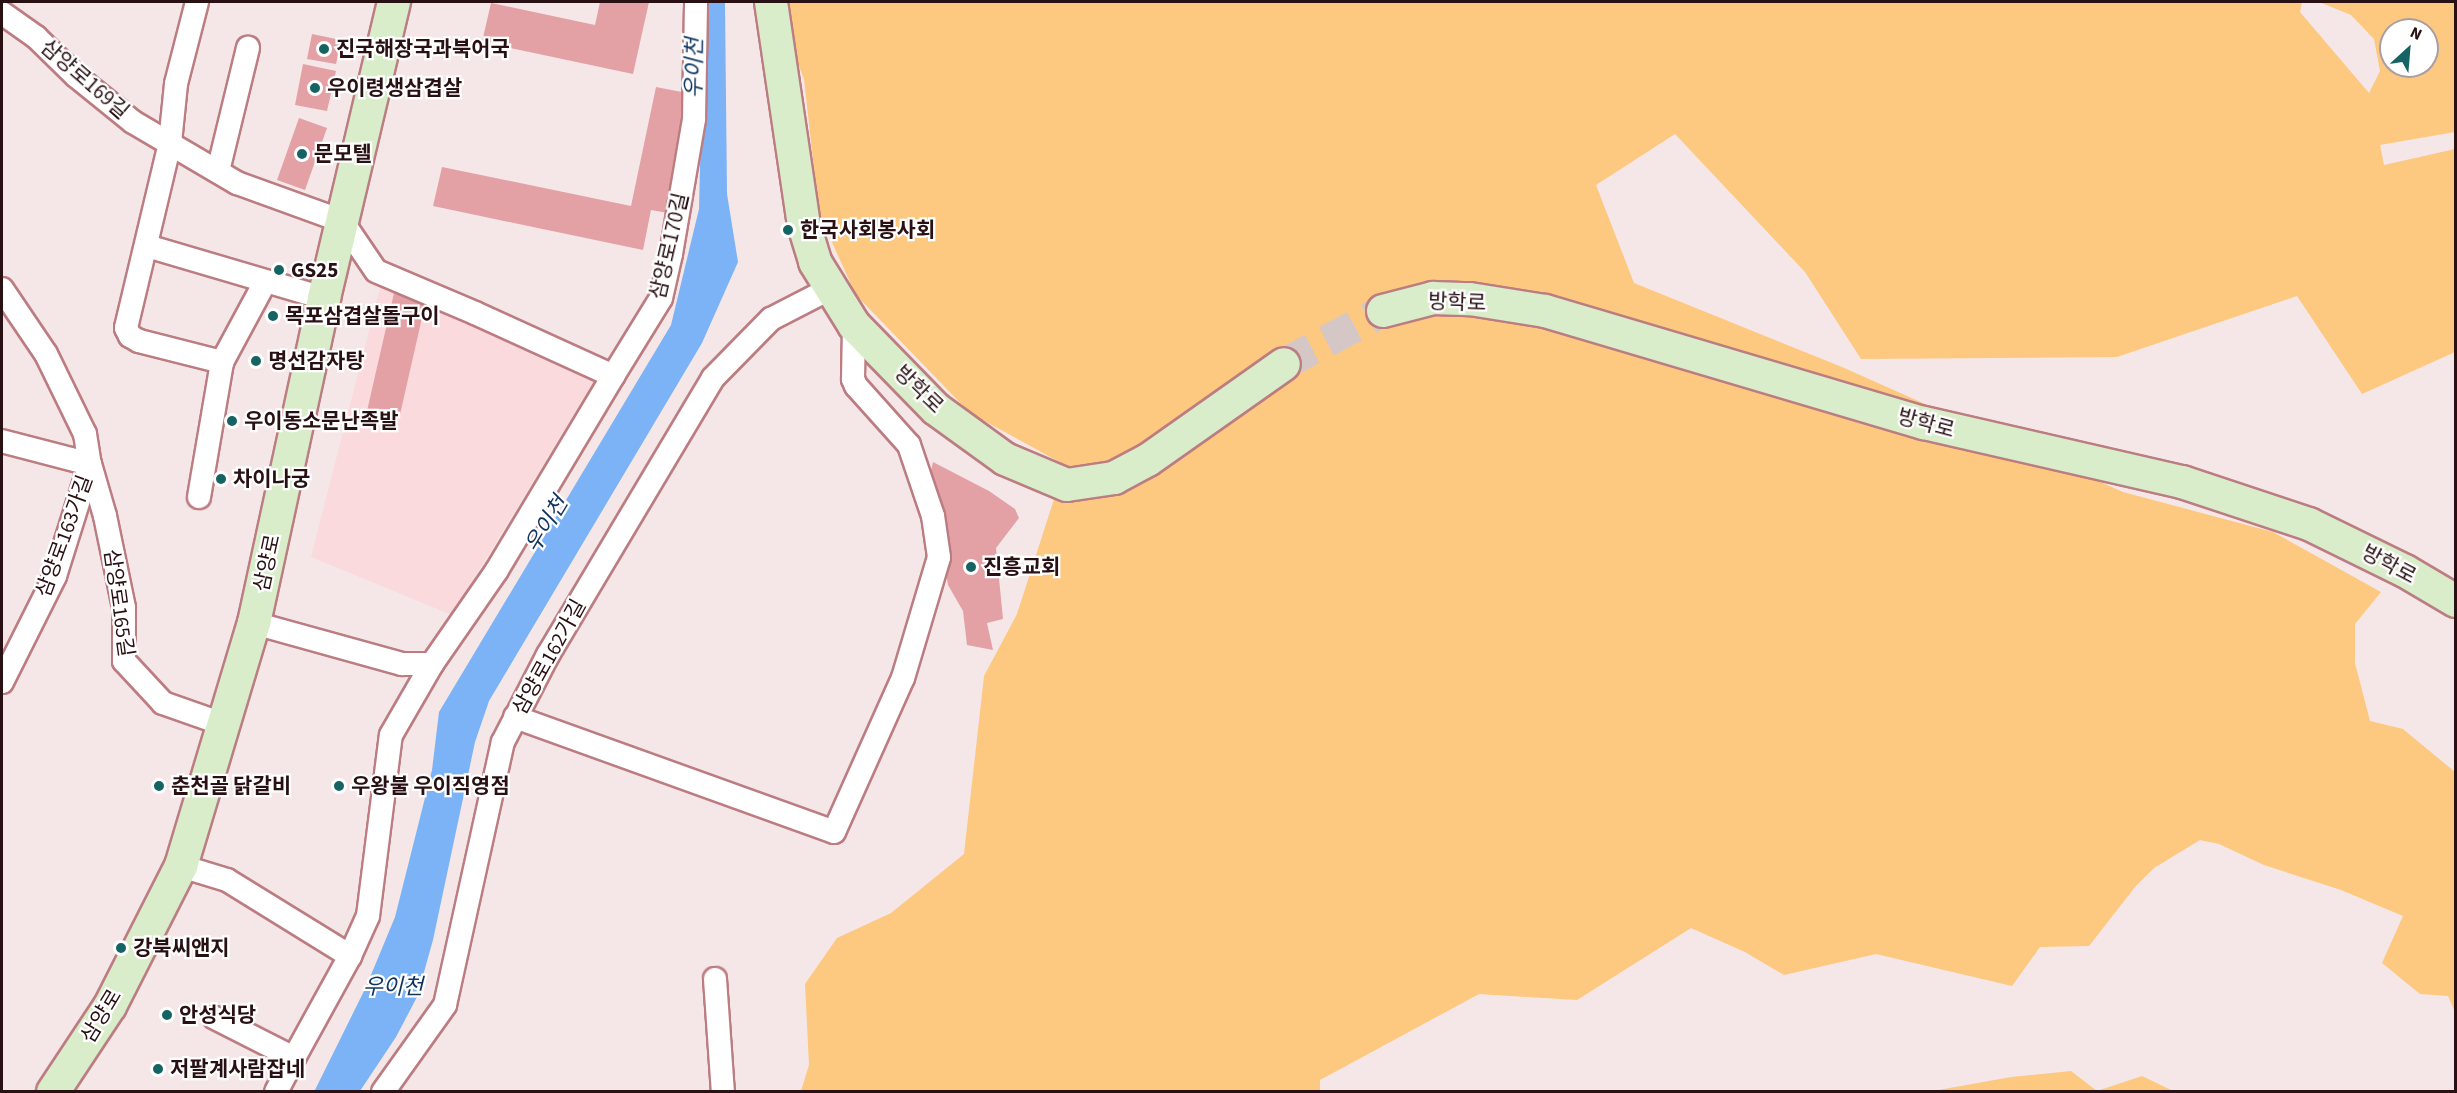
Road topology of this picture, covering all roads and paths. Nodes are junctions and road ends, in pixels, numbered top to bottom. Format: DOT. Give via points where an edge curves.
graph roads {
  1 [pos="197,2"];
  2 [pos="394,2"];
  3 [pos="696,2"];
  4 [pos="771,2"];
  5 [pos="2,14"];
  6 [pos="248,48"];
  7 [pos="170,143"];
  8 [pos="218,171"];
  9 [pos="342,221"];
  10 [pos="147,246"];
  11 [pos="265,282"];
  12 [pos="2,289"];
  13 [pos="829,289"];
  14 [pos="324,298"];
  15 [pos="1383,311"];
  16 [pos="854,325"];
  17 [pos="222,362"];
  18 [pos="1284,364"];
  19 [pos="613,376"];
  20 [pos="2,441"];
  21 [pos="90,464"];
  22 [pos="199,497"];
  23 [pos="2456,601"];
  24 [pos="254,623"];
  25 [pos="432,664"];
  26 [pos="3,675"];
  27 [pos="515,717"];
  28 [pos="223,724"];
  29 [pos="181,866"];
  30 [pos="350,956"];
  31 [pos="715,979"];
  32 [pos="214,1018"];
  33 [pos="294,1058"];
  34 [pos="53,1092"];
  35 [pos="276,1092"];
  36 [pos="383,1092"];
  37 [pos="723,1092"];
  1 -- 7 [label="street" via="176,84"];
  2 -- 9 [label="main road, 삼양로"];
  3 -- 19 [label="street, 삼양로170길" via="694,120 669,265 661,298"];
  4 -- 13 [label="main road, 방학로" via="804,225 815,262"];
  5 -- 7 [label="street, 삼양로169길" via="36,37 133,122"];
  6 -- 8 [label="street"];
  7 -- 8 [label="street, 삼양로169길"];
  7 -- 10 [label="street"];
  8 -- 9 [label="street, 삼양로169길" via="237,183"];
  9 -- 14 [label="main road, 삼양로"];
  9 -- 19 [label="street" via="376,271"];
  10 -- 11 [label="street"];
  10 -- 17 [label="street" via="126,321 130,336"];
  11 -- 14 [label="street"];
  11 -- 17 [label="street"];
  12 -- 21 [label="street, 삼양로165길" via="46,354 85,434"];
  13 -- 16 [label="main road, 방학로"];
  13 -- 27 [label="street, 삼양로162가길" via="771,319 713,378"];
  14 -- 24 [label="main road, 삼양로"];
  15 -- 23 [label="main road, 방학로" via="1433,298 1470,299 1545,311 1924,423 2182,482 2309,524"];
  16 -- 18 [label="main road, 방학로" via="936,409 1005,459 1067,485 1113,478 1148,460"];
  16 -- 27 [label="street" via="853,379 909,444 933,516 939,557 903,678 834,832"];
  17 -- 22 [label="street"];
  19 -- 25 [label="street, 삼양로170길" via="497,570"];
  20 -- 21 [label="street"];
  21 -- 26 [label="street, 삼양로163가길" via="55,576"];
  21 -- 28 [label="street, 삼양로165길" via="124,608 124,661 162,703"];
  24 -- 25 [label="street" via="402,664"];
  24 -- 28 [label="main road, 삼양로"];
  25 -- 30 [label="street, 삼양로170길" via="391,735 368,916"];
  27 -- 36 [label="street, 삼양로162가길" via="503,742 445,1005"];
  28 -- 29 [label="main road, 삼양로"];
  29 -- 30 [label="street" via="227,880"];
  29 -- 34 [label="main road, 삼양로" via="110,1006"];
  30 -- 33 [label="street, 삼양로170길"];
  31 -- 37 [label="street"];
  32 -- 33 [label="street"];
  33 -- 35 [label="street, 삼양로170길"];
}
